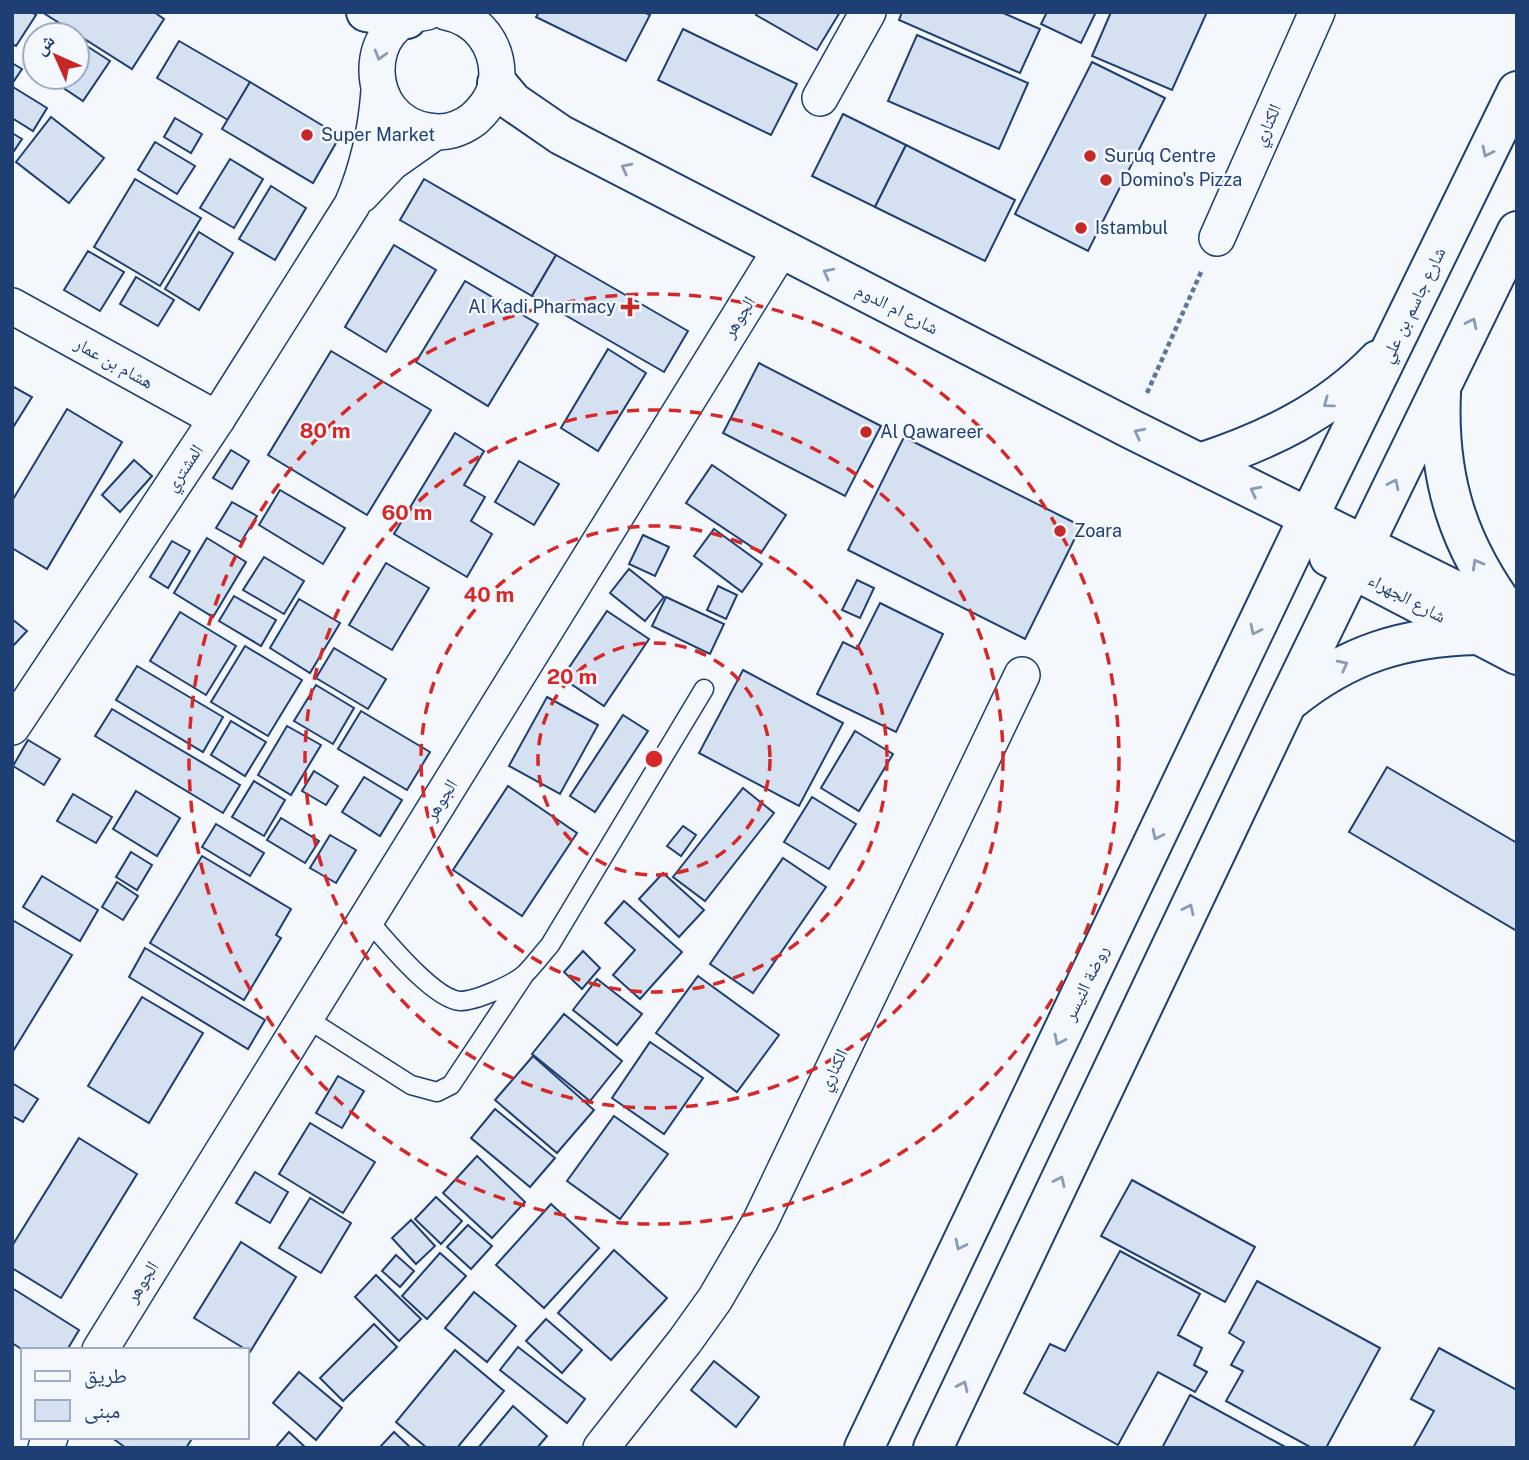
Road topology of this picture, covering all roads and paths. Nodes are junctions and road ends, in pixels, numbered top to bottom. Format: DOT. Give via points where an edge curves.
graph roads {
  1 [pos="366,12"];
  2 [pos="446,12"];
  3 [pos="498,12"];
  4 [pos="868,12"];
  5 [pos="1317,12"];
  6 [pos="420,14"];
  7 [pos="496,67"];
  8 [pos="379,91"];
  9 [pos="1517,91"];
  10 [pos="820,98"];
  11 [pos="435,132"];
  12 [pos="352,205"];
  13 [pos="1517,231"];
  14 [pos="1216,238"];
  15 [pos="781,249"];
  16 [pos="12,306"];
  17 [pos="1396,341"];
  18 [pos="1442,384"];
  19 [pos="217,419"];
  20 [pos="1131,429"];
  21 [pos="1200,463"];
  22 [pos="1303,530"];
  23 [pos="1358,557"];
  24 [pos="1516,632"];
  25 [pos="1476,635"];
  26 [pos="1022,675"];
  27 [pos="704,690"];
  28 [pos="1287,703"];
  29 [pos="12,727"];
  30 [pos="367,919"];
  31 [pos="524,976"];
  32 [pos="306,1018"];
  33 [pos="101,1348"];
  34 [pos="606,1446"];
  35 [pos="863,1448"];
  36 [pos="933,1448"];
  1 -- 6 [label="street"];
  2 -- 7 [label="street" via="474,23 486,36"];
  3 -- 7 [label="street"];
  4 -- 10 [label="street"];
  5 -- 14 [label="street, الكناري"];
  6 -- 8 [label="street, المشتري, one-way" via="394,29 384,42 377,58"];
  7 -- 11 [label="street" via="491,99 481,113 452,131"];
  15 -- 7 [label="street, شارع ام الدوم, one-way" via="561,135 513,102"];
  8 -- 11 [label="street" via="400,120 417,130"];
  8 -- 12 [label="street, المشتري" via="372,149"];
  9 -- 17 [label="street, شارع جاسم بن علي, one-way"];
  11 -- 12 [label="street, المشتري" via="391,163"];
  12 -- 19 [label="street, المشتري"];
  18 -- 13 [label="street, one-way"];
  14 -- 20 [label="path"];
  20 -- 15 [label="street, شارع ام الدوم, one-way"];
  15 -- 30 [label="street, الجوهر"];
  16 -- 19 [label="street, هشام بن عمار"];
  17 -- 21 [label="street, one-way" via="1357,382 1321,408 1283,431"];
  17 -- 22 [label="street, شارع جاسم بن علي"];
  23 -- 18 [label="street, one-way"];
  24 -- 18 [label="street, one-way" via="1469,549 1453,510 1440,426"];
  19 -- 29 [label="street, المشتري"];
  21 -- 20 [label="street, شارع ام الدوم, one-way"];
  22 -- 21 [label="street, شارع ام الدوم, one-way"];
  22 -- 23 [label="street, شارع الجهراء"];
  22 -- 35 [label="street, روضة النيسر, one-way"];
  23 -- 24 [label="street, شارع الجهراء"];
  23 -- 25 [label="street, شارع الجهراء"];
  23 -- 28 [label="street"];
  24 -- 25 [label="street, شارع الجهراء"];
  28 -- 25 [label="street, one-way" via="1314,681 1374,651 1408,641"];
  26 -- 34 [label="street, الكناري" via="760,1222 715,1299"];
  27 -- 31 [label="lane" via="550,945"];
  36 -- 28 [label="street, one-way"];
  30 -- 31 [label="lane" via="413,970 460,1001"];
  30 -- 32 [label="street, الجوهر"];
  31 -- 32 [label="lane" via="451,1085 437,1093 411,1085"];
  32 -- 33 [label="street, الجوهر"];
}
